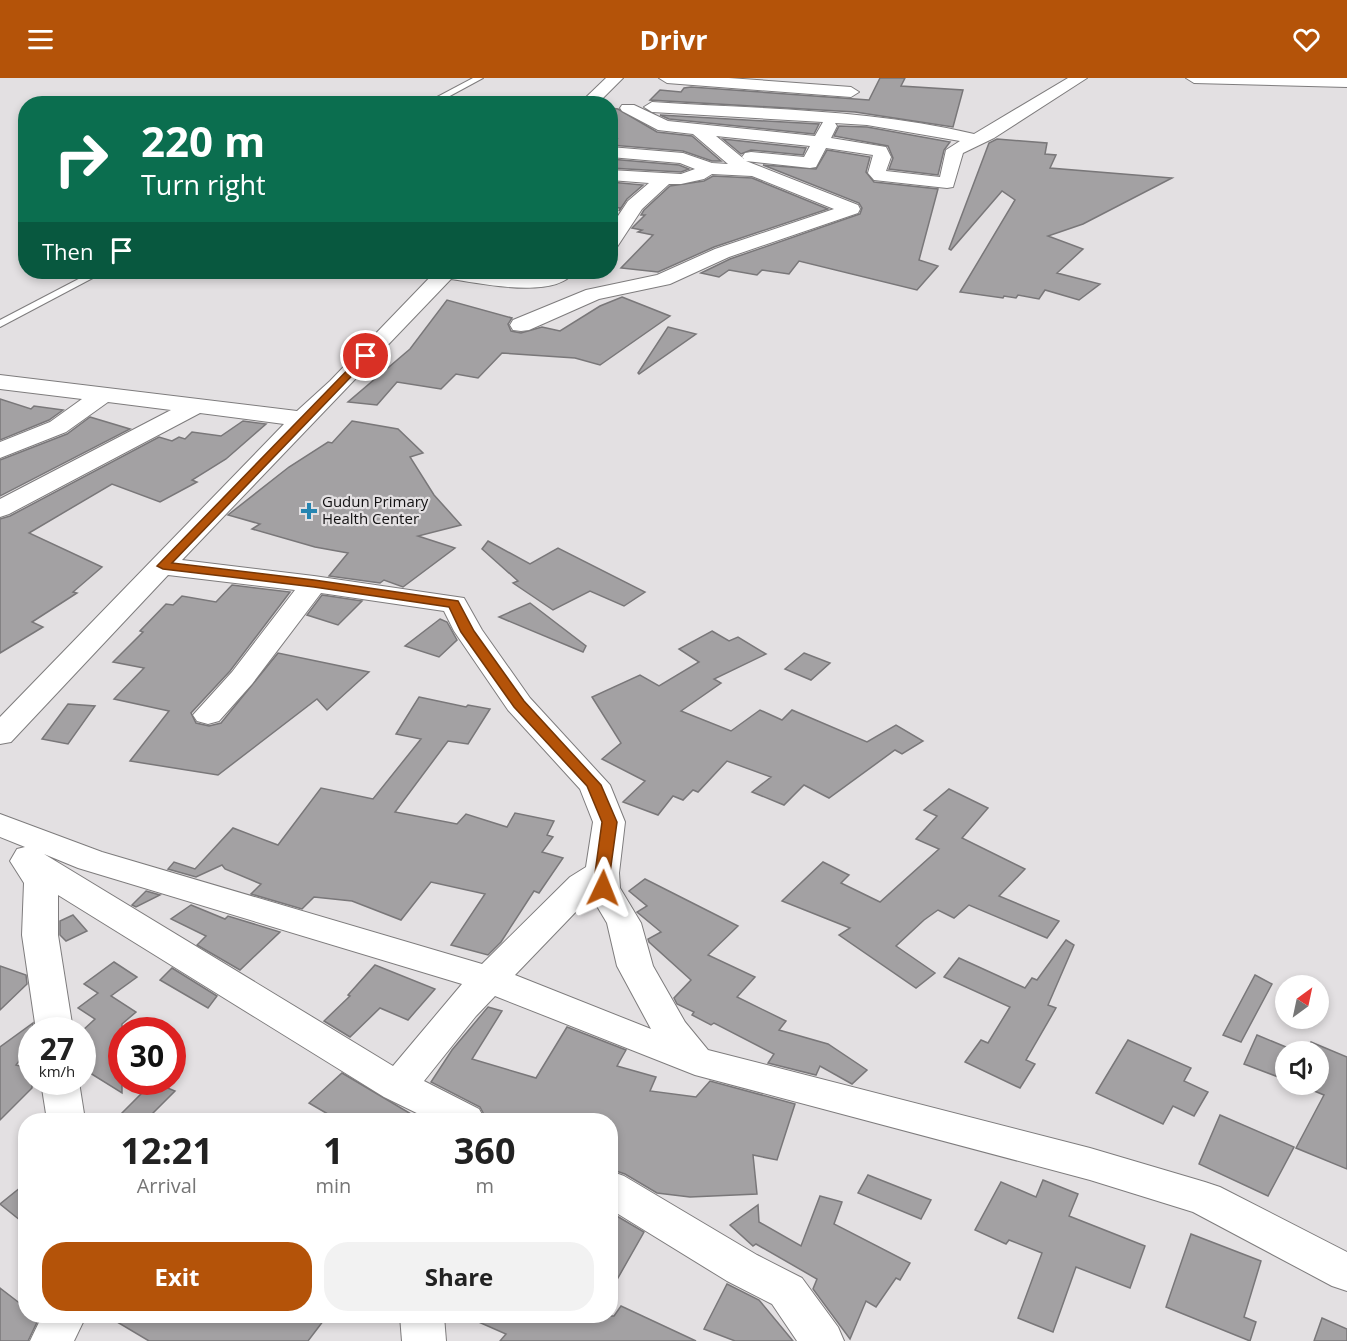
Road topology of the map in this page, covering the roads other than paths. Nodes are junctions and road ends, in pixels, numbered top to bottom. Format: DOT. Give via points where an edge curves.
graph roads {
  1 [pos="479,78"];
  2 [pos="615,78"];
  3 [pos="667,78"];
  4 [pos="1078,78"];
  5 [pos="1194,78"];
  6 [pos="1347,82"];
  7 [pos="852,85"];
  8 [pos="444,96"];
  9 [pos="596,96"];
  10 [pos="618,106"];
  11 [pos="628,108"];
  12 [pos="833,117"];
  13 [pos="699,131"];
  14 [pos="977,140"];
  15 [pos="823,142"];
  16 [pos="618,153"];
  17 [pos="729,154"];
  18 [pos="709,168"];
  19 [pos="757,172"];
  20 [pos="618,176"];
  21 [pos="664,179"];
  22 [pos="618,231"];
  23 [pos="86,279"];
  24 [pos="439,279"];
  25 [pos="502,279"];
  26 [pos="552,279"];
  27 [pos="0,324"];
  28 [pos="521,325"];
  29 [pos="0,382"];
  30 [pos="103,395"];
  31 [pos="196,406"];
  32 [pos="302,419"];
  33 [pos="0,451"];
  34 [pos="0,509"];
  35 [pos="163,566"];
  36 [pos="314,584"];
  37 [pos="208,715"];
  38 [pos="0,735"];
  39 [pos="0,825"];
  40 [pos="32,849"];
  41 [pos="602,873"];
  42 [pos="488,980"];
  43 [pos="52,1017"];
  44 [pos="695,1061"];
  45 [pos="398,1086"];
  46 [pos="62,1095"];
  47 [pos="65,1113"];
  48 [pos="451,1113"];
  49 [pos="618,1193"];
  50 [pos="1347,1273"];
  51 [pos="423,1323"];
  52 [pos="424,1341"];
  53 [pos="822,1341"];
  1 -- 8 [label="lane"];
  2 -- 9 [label="street"];
  3 -- 7 [label="street"];
  4 -- 14 [label="street"];
  5 -- 6 [label="street"];
  7 -- 12 [label="street"];
  10 -- 11 [label="street"];
  11 -- 12 [label="street"];
  11 -- 13 [label="street" via="664,126"];
  12 -- 14 [label="street" via="893,123"];
  12 -- 15 [label="street"];
  13 -- 15 [label="street"];
  13 -- 17 [label="street"];
  14 -- 15 [label="street" via="955,150 947,183 880,176 880,151"];
  15 -- 17 [label="street" via="810,163"];
  16 -- 18 [label="street" via="683,158"];
  17 -- 19 [label="street" via="740,165"];
  18 -- 19 [label="street"];
  18 -- 21 [label="street" via="698,175"];
  19 -- 28 [label="street" via="851,209 723,253 663,280 592,294"];
  20 -- 21 [label="street"];
  21 -- 22 [label="street" via="635,205"];
  23 -- 27 [label="lane"];
  24 -- 32 [label="street"];
  25 -- 26 [label="street" via="534,283"];
  29 -- 30 [label="street"];
  30 -- 31 [label="street"];
  30 -- 33 [label="street" via="58,427"];
  31 -- 32 [label="street"];
  31 -- 34 [label="street"];
  32 -- 35 [label="street"];
  35 -- 36 [label="street"];
  35 -- 38 [label="street"];
  36 -- 37 [label="street" via="242,678"];
  36 -- 41 [label="street" via="454,604 468,632 519,704 594,785 609,822"];
  39 -- 40 [label="street"];
  40 -- 42 [label="street" via="90,860"];
  40 -- 43 [label="street" via="41,884 40,935"];
  40 -- 45 [label="street"];
  41 -- 42 [label="street" via="582,885"];
  41 -- 44 [label="street" via="603,888 624,924 635,966 672,1032"];
  42 -- 44 [label="street"];
  42 -- 45 [label="street"];
  44 -- 50 [label="street" via="1090,1164 1205,1199"];
  45 -- 48 [label="street"];
  46 -- 47 [label="street"];
  49 -- 53 [label="street" via="787,1291"];
  51 -- 52 [label="street"];
}
